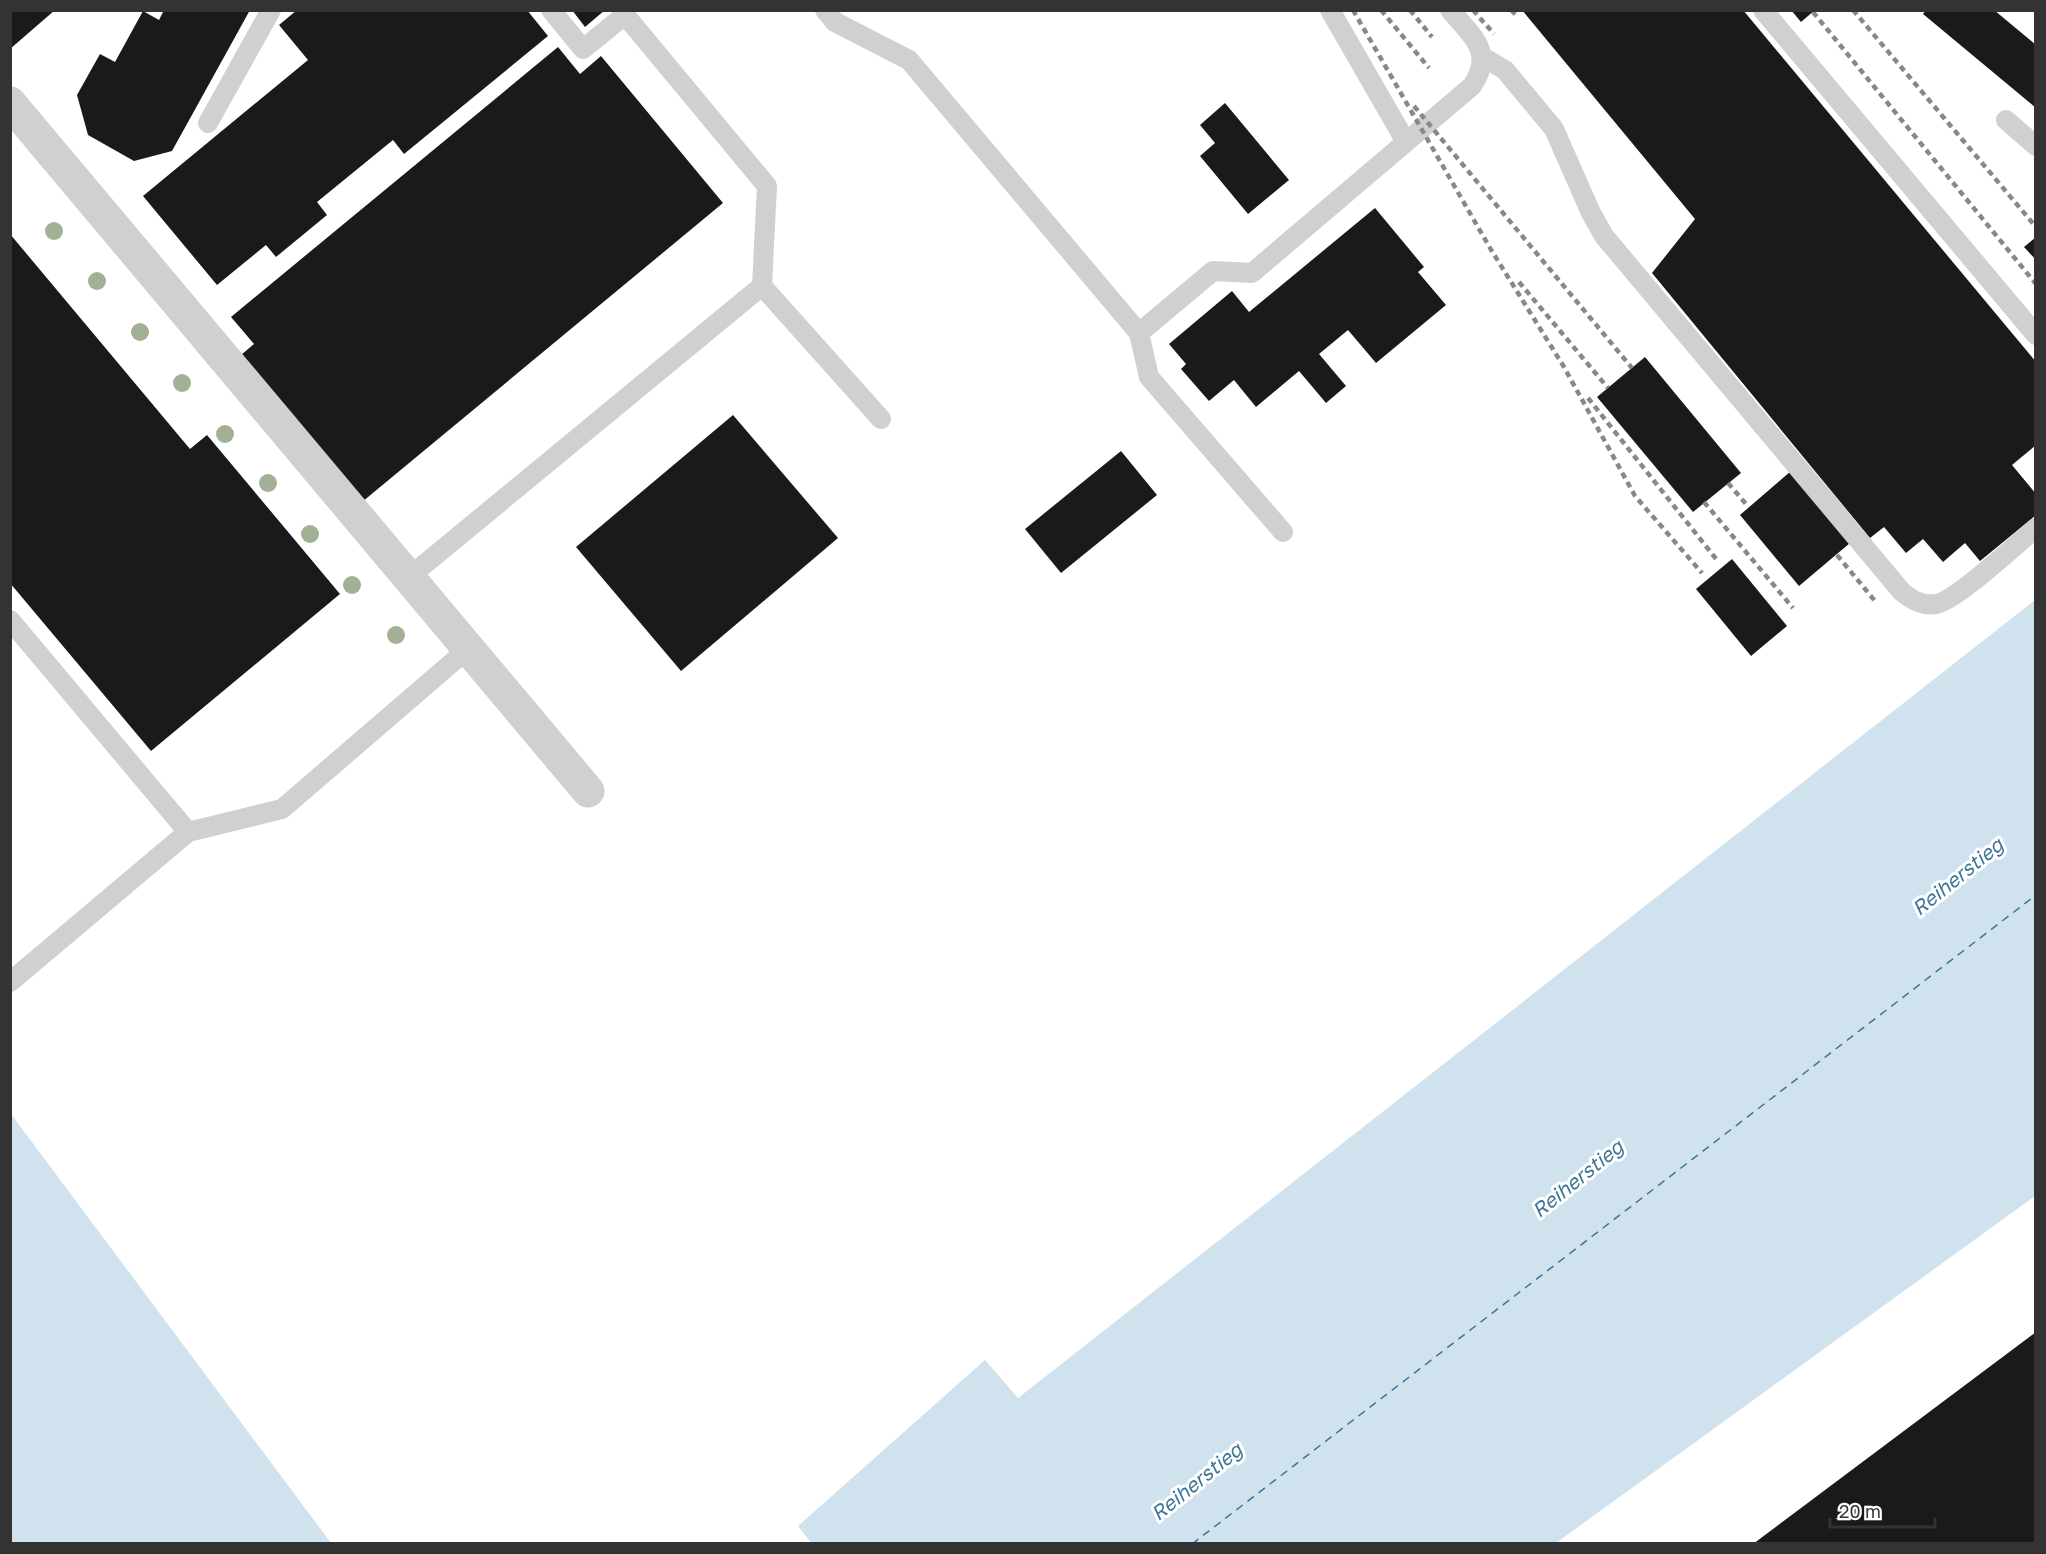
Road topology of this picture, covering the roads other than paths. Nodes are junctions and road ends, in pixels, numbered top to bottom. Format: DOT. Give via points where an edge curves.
graph roads {
  1 [pos="271,10"];
  2 [pos="551,10"];
  3 [pos="825,10"];
  4 [pos="1330,10"];
  5 [pos="1450,10"];
  6 [pos="1763,10"];
  7 [pos="1483,57"];
  8 [pos="10,103"];
  9 [pos="2006,120"];
  10 [pos="208,123"];
  11 [pos="1406,142"];
  12 [pos="2036,146"];
  13 [pos="762,286"];
  14 [pos="1139,333"];
  15 [pos="2036,334"];
  16 [pos="880,419"];
  17 [pos="2036,528"];
  18 [pos="1282,532"];
  19 [pos="409,577"];
  20 [pos="10,620"];
  21 [pos="469,648"];
  22 [pos="588,790"];
  23 [pos="188,832"];
  24 [pos="10,982"];
  1 -- 10 [label="lane"];
  2 -- 13 [label="lane" via="583,48 625,15 767,186"];
  3 -- 14 [label="lane" via="835,22 909,60"];
  4 -- 11 [label="lane"];
  5 -- 7 [label="lane" via="1476,41"];
  6 -- 15 [label="lane"];
  7 -- 11 [label="lane" via="1482,72 1472,86"];
  7 -- 17 [label="lane" via="1505,70 1554,129 1604,236 1902,592 1914,602 1927,605 1948,600"];
  8 -- 19 [label="street"];
  9 -- 12 [label="lane"];
  11 -- 14 [label="lane" via="1252,273 1213,271"];
  13 -- 16 [label="lane"];
  13 -- 19 [label="lane"];
  14 -- 18 [label="lane" via="1149,377"];
  19 -- 21 [label="street"];
  20 -- 23 [label="lane"];
  21 -- 22 [label="street"];
  21 -- 23 [label="lane" via="282,809"];
  23 -- 24 [label="lane"];
}
